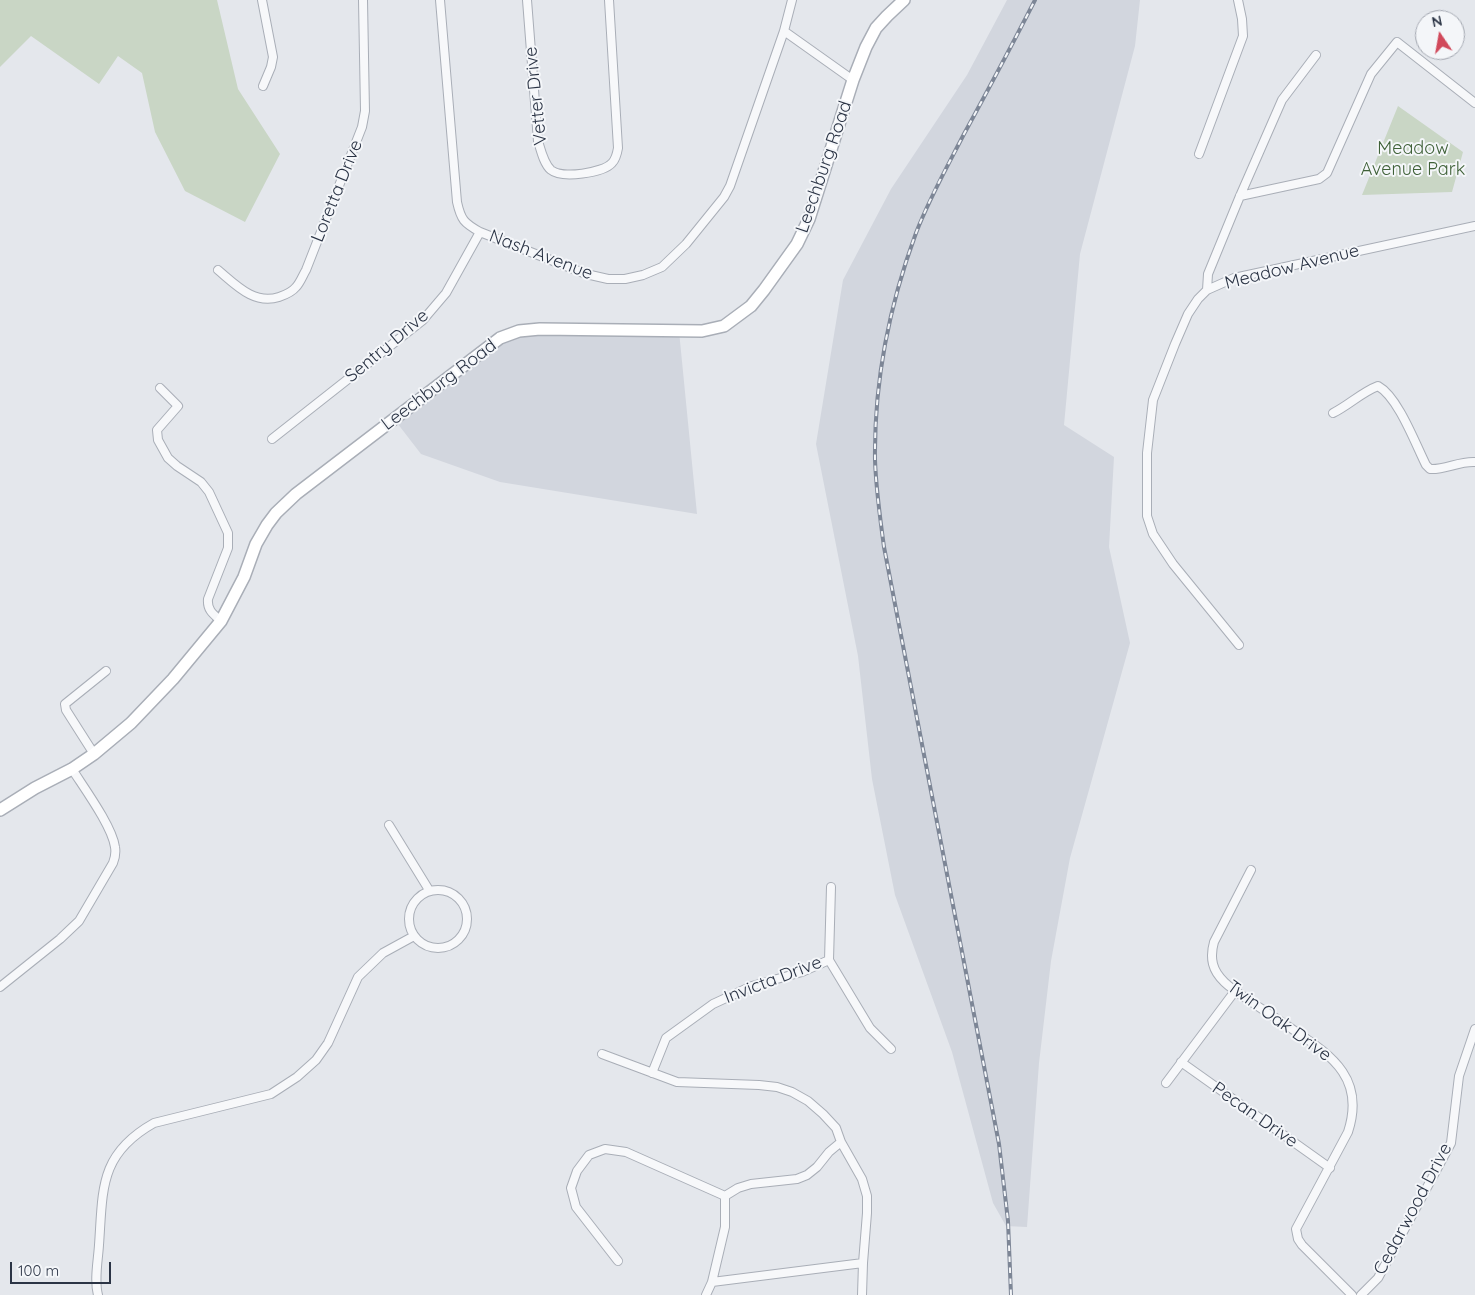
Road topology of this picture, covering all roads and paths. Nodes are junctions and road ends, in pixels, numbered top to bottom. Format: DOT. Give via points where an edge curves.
graph roads {
  1 [pos="262,0"];
  2 [pos="364,0"];
  3 [pos="440,0"];
  4 [pos="527,0"];
  5 [pos="609,0"];
  6 [pos="792,0"];
  7 [pos="904,0"];
  8 [pos="1238,0"];
  9 [pos="784,31"];
  10 [pos="1316,55"];
  11 [pos="853,80"];
  12 [pos="263,86"];
  13 [pos="1475,102"];
  14 [pos="1199,154"];
  15 [pos="1240,196"];
  16 [pos="1475,226"];
  17 [pos="480,232"];
  18 [pos="218,270"];
  19 [pos="1207,290"];
  20 [pos="160,388"];
  21 [pos="1334,413"];
  22 [pos="272,439"];
  23 [pos="1475,462"];
  24 [pos="221,621"];
  25 [pos="1239,646"];
  26 [pos="106,671"];
  27 [pos="94,754"];
  28 [pos="72,768"];
  29 [pos="0,810"];
  30 [pos="389,825"];
  31 [pos="1251,870"];
  32 [pos="832,887"];
  33 [pos="428,890"];
  34 [pos="414,936"];
  35 [pos="829,960"];
  36 [pos="0,987"];
  37 [pos="1234,990"];
  38 [pos="1475,1029"];
  39 [pos="891,1049"];
  40 [pos="602,1054"];
  41 [pos="1181,1062"];
  42 [pos="652,1073"];
  43 [pos="1166,1083"];
  44 [pos="841,1142"];
  45 [pos="1330,1168"];
  46 [pos="725,1196"];
  47 [pos="618,1261"];
  48 [pos="862,1263"];
  49 [pos="712,1282"];
  50 [pos="98,1295"];
  51 [pos="706,1295"];
  52 [pos="862,1295"];
  53 [pos="1352,1295"];
  54 [pos="1361,1295"];
  1 -- 12 [label="street" via="273,57"];
  2 -- 18 [label="street, Loretta Drive" via="365,111 362,127 306,270 296,287 283,296 262,299 250,296"];
  3 -- 17 [label="street, Nash Avenue" via="457,202 461,218"];
  4 -- 5 [label="street, Vetter Drive" via="538,142 542,154 552,171 586,174 612,163 618,148"];
  6 -- 9 [label="street, Nash Avenue"];
  7 -- 11 [label="street, Leechburg Road" via="876,28"];
  8 -- 14 [label="street" via="1243,36"];
  9 -- 11 [label="street"];
  9 -- 17 [label="street, Nash Avenue" via="724,198 662,267 625,279 608,279 586,274"];
  10 -- 15 [label="street" via="1282,100"];
  11 -- 24 [label="street, Leechburg Road" via="810,219 797,244 751,306 724,326 702,331 540,329 519,331 500,338 296,494 276,513 256,544 244,577"];
  13 -- 15 [label="street" via="1397,42 1371,74 1323,177"];
  15 -- 19 [label="street" via="1208,274"];
  16 -- 19 [label="street, Meadow Avenue" via="1253,273"];
  17 -- 22 [label="street, Sentry Drive" via="446,293 423,320"];
  19 -- 25 [label="street, Meadow Avenue" via="1188,314 1153,400 1147,452 1147,516 1153,534 1167,556"];
  20 -- 24 [label="street" via="178,406 157,430 158,440 168,458 201,482 209,492 228,533 228,548 207,606"];
  21 -- 23 [label="street" via="1378,386 1394,401 1430,469"];
  24 -- 27 [label="street, Leechburg Road" via="168,685 131,723"];
  26 -- 27 [label="street" via="65,704"];
  27 -- 28 [label="street, Leechburg Road"];
  28 -- 29 [label="street, Leechburg Road"];
  28 -- 36 [label="street" via="107,826 115,846 113,863 79,921"];
  30 -- 33 [label="street"];
  31 -- 37 [label="street, Twin Oak Drive" via="1218,932 1211,954 1219,976"];
  32 -- 35 [label="street, Invicta Drive"];
  33 -- 34 [label="street" via="415,900 410,911 409,922"];
  33 -- 34 [label="street" via="439,889 454,894 467,909 467,926 459,940 440,948 422,944"];
  34 -- 50 [label="street" via="383,953 358,977 328,1043 316,1060 284,1086 271,1094 154,1123 140,1131 118,1154 108,1170 103,1192"];
  35 -- 39 [label="street" via="870,1028"];
  35 -- 42 [label="street, Invicta Drive" via="802,972 752,986 713,1004 666,1038"];
  37 -- 41 [label="street"];
  37 -- 45 [label="street, Twin Oak Drive" via="1322,1050 1344,1075 1351,1088 1352,1119"];
  38 -- 54 [label="street, Cedarwood Drive" via="1459,1076 1451,1143 1378,1278"];
  40 -- 42 [label="street"];
  41 -- 43 [label="street"];
  41 -- 45 [label="street, Pecan Drive"];
  42 -- 44 [label="street" via="678,1082 758,1085 792,1092 823,1114 836,1128"];
  44 -- 46 [label="street" via="807,1175 751,1184"];
  44 -- 48 [label="street" via="862,1179 867,1196"];
  45 -- 53 [label="street, Twin Oak Drive" via="1296,1229 1302,1245"];
  46 -- 47 [label="street" via="626,1152 604,1149 589,1155 577,1171 571,1188 576,1207"];
  46 -- 49 [label="street" via="725,1227"];
  48 -- 49 [label="street"];
  48 -- 52 [label="street"];
  49 -- 51 [label="street"];
}
